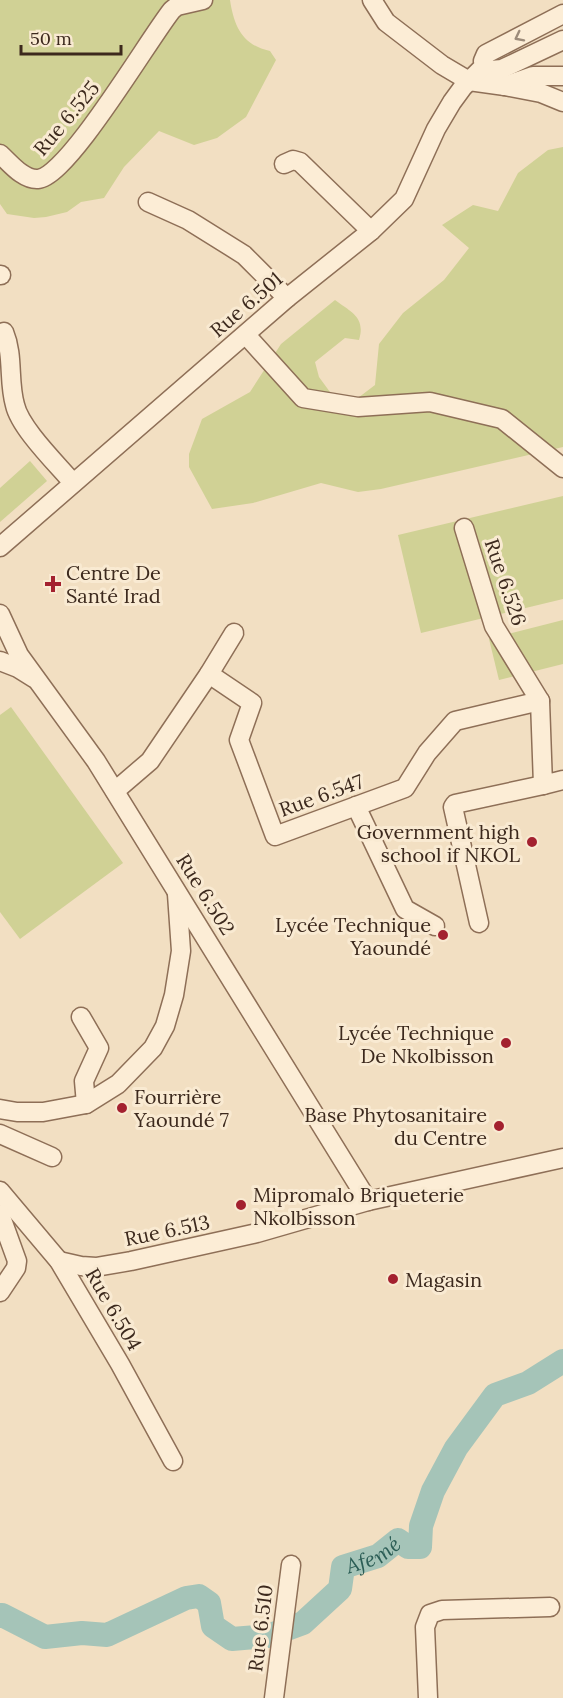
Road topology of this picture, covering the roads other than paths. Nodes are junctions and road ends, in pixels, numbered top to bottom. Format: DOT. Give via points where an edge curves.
graph roads {
  1 [pos="203,0"];
  2 [pos="372,0"];
  3 [pos="563,14"];
  4 [pos="563,40"];
  5 [pos="484,66"];
  6 [pos="563,76"];
  7 [pos="469,81"];
  8 [pos="505,86"];
  9 [pos="563,102"];
  10 [pos="0,154"];
  11 [pos="284,164"];
  12 [pos="148,202"];
  13 [pos="371,231"];
  14 [pos="287,298"];
  15 [pos="4,332"];
  16 [pos="246,334"];
  17 [pos="6,387"];
  18 [pos="563,468"];
  19 [pos="73,483"];
  20 [pos="464,528"];
  21 [pos="0,547"];
  22 [pos="0,614"];
  23 [pos="234,633"];
  24 [pos="0,662"];
  25 [pos="209,674"];
  26 [pos="36,679"];
  27 [pos="540,701"];
  28 [pos="563,780"];
  29 [pos="543,785"];
  30 [pos="115,791"];
  31 [pos="356,806"];
  32 [pos="177,890"];
  33 [pos="479,923"];
  34 [pos="435,926"];
  35 [pos="81,1017"];
  36 [pos="86,1104"];
  37 [pos="0,1109"];
  38 [pos="0,1134"];
  39 [pos="52,1157"];
  40 [pos="563,1158"];
  41 [pos="0,1191"];
  42 [pos="368,1202"];
  43 [pos="0,1214"];
  44 [pos="59,1261"];
  45 [pos="0,1292"];
  46 [pos="173,1461"];
  47 [pos="291,1565"];
  48 [pos="550,1607"];
  49 [pos="274,1698"];
  50 [pos="428,1698"];
  1 -- 10 [label="street, Rue 6.525" via="172,10 92,125 47,175 37,179 26,176"];
  2 -- 7 [label="street" via="386,22"];
  3 -- 5 [label="street, Rue 6.501, one-way" via="493,49 483,58"];
  4 -- 5 [label="street" via="502,69"];
  5 -- 7 [label="street, Rue 6.501"];
  6 -- 8 [label="street" via="533,76"];
  7 -- 8 [label="street"];
  7 -- 13 [label="street, Rue 6.501" via="436,129 404,199"];
  8 -- 9 [label="street"];
  11 -- 13 [label="street" via="300,162"];
  12 -- 14 [label="street" via="188,220 243,255"];
  13 -- 14 [label="street, Rue 6.501"];
  14 -- 16 [label="street, Rue 6.501"];
  15 -- 17 [label="street" via="11,362"];
  16 -- 18 [label="street" via="303,398 358,407 430,402 502,419"];
  16 -- 19 [label="street, Rue 6.501"];
  17 -- 19 [label="street" via="21,420"];
  19 -- 21 [label="street, Rue 6.501"];
  20 -- 27 [label="street, Rue 6.526" via="494,626"];
  22 -- 26 [label="street, Rue 6.502"];
  23 -- 25 [label="street"];
  24 -- 26 [label="street"];
  25 -- 30 [label="street" via="150,761"];
  25 -- 31 [label="street, Rue 6.547" via="252,703 239,740 275,836"];
  26 -- 30 [label="street, Rue 6.502"];
  27 -- 29 [label="street, Rue 6.526"];
  27 -- 31 [label="street, Rue 6.547" via="455,721 427,753 405,788"];
  28 -- 29 [label="street"];
  29 -- 33 [label="street" via="455,804 453,810"];
  30 -- 32 [label="street, Rue 6.502"];
  31 -- 34 [label="street" via="405,909"];
  32 -- 36 [label="street" via="182,951 165,1026 153,1048 118,1084"];
  32 -- 42 [label="street, Rue 6.502"];
  35 -- 36 [label="street" via="99,1048 84,1081"];
  36 -- 37 [label="street" via="44,1112"];
  38 -- 39 [label="street"];
  40 -- 42 [label="street, Rue 6.513"];
  41 -- 44 [label="street, Rue 6.504"];
  42 -- 44 [label="street, Rue 6.513" via="257,1233 131,1261 96,1267"];
  43 -- 45 [label="street" via="17,1265"];
  44 -- 46 [label="street, Rue 6.504"];
  47 -- 49 [label="street, Rue 6.510"];
  48 -- 50 [label="street" via="442,1610 430,1614 425,1622"];
}
